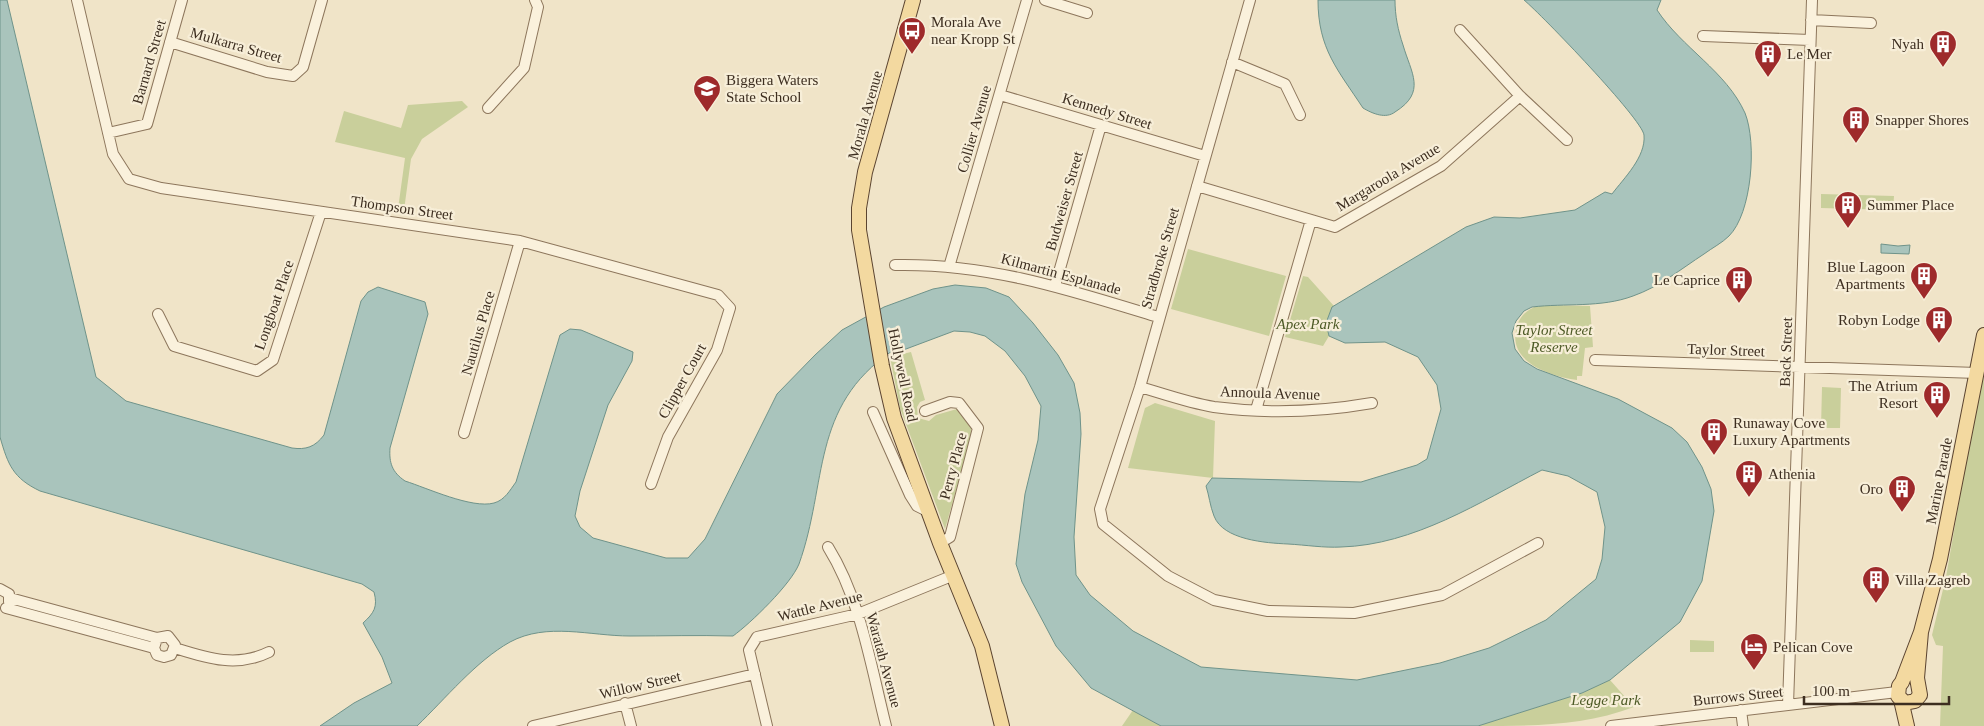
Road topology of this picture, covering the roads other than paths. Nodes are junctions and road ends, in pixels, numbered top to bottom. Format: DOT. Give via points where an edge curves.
graph roads {
  1 [pos="77,0"];
  2 [pos="182,0"];
  3 [pos="322,0"];
  4 [pos="535,0"];
  5 [pos="913,0"];
  6 [pos="1027,0"];
  7 [pos="1045,0"];
  8 [pos="1250,0"];
  9 [pos="1812,0"];
  10 [pos="1087,12"];
  11 [pos="1811,20"];
  12 [pos="1871,22"];
  13 [pos="1460,30"];
  14 [pos="1704,36"];
  15 [pos="1810,40"];
  16 [pos="170,42"];
  17 [pos="1232,62"];
  18 [pos="1000,95"];
  19 [pos="1520,96"];
  20 [pos="488,108"];
  21 [pos="1300,115"];
  22 [pos="1101,125"];
  23 [pos="108,133"];
  24 [pos="1567,140"];
  25 [pos="1205,156"];
  26 [pos="1196,186"];
  27 [pos="321,212"];
  28 [pos="1311,220"];
  29 [pos="520,241"];
  30 [pos="860,241"];
  31 [pos="895,265"];
  32 [pos="949,267"];
  33 [pos="1055,286"];
  34 [pos="718,294"];
  35 [pos="158,314"];
  36 [pos="1158,317"];
  37 [pos="1984,336"];
  38 [pos="1595,360"];
  39 [pos="1800,368"];
  40 [pos="1976,373"];
  41 [pos="1140,387"];
  42 [pos="1372,403"];
  43 [pos="1256,410"];
  44 [pos="925,411"];
  45 [pos="873,412"];
  46 [pos="464,433"];
  47 [pos="652,484"];
  48 [pos="929,512"];
  49 [pos="940,543"];
  50 [pos="1538,543"];
  51 [pos="828,548"];
  52 [pos="954,575"];
  53 [pos="0,589"];
  54 [pos="5,605"];
  55 [pos="858,614"];
  56 [pos="1921,632"];
  57 [pos="155,643"];
  58 [pos="175,648"];
  59 [pos="269,652"];
  60 [pos="755,674"];
  61 [pos="1904,694"];
  62 [pos="626,703"];
  63 [pos="1788,705"];
  64 [pos="1741,710"];
  65 [pos="1660,722"];
  66 [pos="1629,725"];
  67 [pos="533,726"];
  68 [pos="631,726"];
  69 [pos="767,726"];
  70 [pos="886,726"];
  71 [pos="1002,726"];
  72 [pos="1611,726"];
  73 [pos="1743,726"];
  74 [pos="1907,726"];
  75 [pos="1914,726"];
  1 -- 23 [label="street, Thompson Street"];
  2 -- 16 [label="street, Barnard Street"];
  3 -- 16 [label="street, Mulkarra Street" via="303,67 293,76 267,72"];
  4 -- 20 [label="street" via="538,7 524,68"];
  5 -- 30 [label="main road, Morala Avenue" via="865,172 858,218"];
  6 -- 18 [label="street, Collier Avenue"];
  7 -- 10 [label="street"];
  8 -- 17 [label="street, Stradbroke Street"];
  9 -- 11 [label="street, Back Street"];
  11 -- 12 [label="street"];
  11 -- 15 [label="street, Back Street"];
  13 -- 19 [label="street"];
  14 -- 15 [label="street"];
  15 -- 39 [label="street, Back Street"];
  16 -- 23 [label="street, Barnard Street" via="147,124"];
  17 -- 21 [label="street" via="1285,84"];
  17 -- 25 [label="street, Stradbroke Street"];
  18 -- 22 [label="street, Kennedy Street"];
  18 -- 32 [label="street, Collier Avenue"];
  19 -- 24 [label="street"];
  19 -- 28 [label="street, Margaroola Avenue" via="1441,166 1336,227"];
  22 -- 25 [label="street, Kennedy Street"];
  22 -- 33 [label="street, Budweiser Street"];
  23 -- 27 [label="street, Thompson Street" via="113,154 129,179 161,188"];
  25 -- 26 [label="street, Stradbroke Street"];
  26 -- 28 [label="street, Margaroola Avenue"];
  26 -- 36 [label="street, Stradbroke Street"];
  27 -- 29 [label="street, Thompson Street"];
  27 -- 35 [label="street, Longboat Place" via="273,360 257,370 174,346"];
  28 -- 43 [label="street"];
  29 -- 34 [label="street, Thompson Street"];
  29 -- 46 [label="street, Nautilus Place"];
  30 -- 48 [label="main road, Hollywell Road" via="894,418"];
  31 -- 32 [label="street, Kilmartin Esplanade"];
  32 -- 33 [label="street, Kilmartin Esplanade" via="1006,273"];
  33 -- 36 [label="street, Kilmartin Esplanade"];
  34 -- 47 [label="street, Clipper Court" via="730,308 717,350 668,437"];
  36 -- 41 [label="street, Stradbroke Street"];
  37 -- 40 [label="main road, Marine Parade"];
  38 -- 39 [label="street, Taylor Street"];
  39 -- 40 [label="street, Taylor Street"];
  39 -- 63 [label="street, Back Street"];
  40 -- 56 [label="main road, Marine Parade" via="1940,559"];
  41 -- 43 [label="street, Annoula Avenue" via="1212,407"];
  41 -- 50 [label="street, Stradbroke Street" via="1100,509 1103,524 1168,576 1214,600 1268,611 1354,613 1442,595"];
  42 -- 43 [label="street, Annoula Avenue" via="1324,411"];
  44 -- 49 [label="street, Perry Place" via="950,402 959,403 978,428 950,538"];
  45 -- 48 [label="street, Hollywell Road" via="910,495 917,506"];
  48 -- 49 [label="main road, Hollywell Road"];
  49 -- 52 [label="main road, Hollywell Road"];
  51 -- 55 [label="street, Waratah Avenue"];
  52 -- 55 [label="street, Wattle Avenue"];
  52 -- 71 [label="main road, Hollywell Road" via="985,655"];
  53 -- 54 [label="street" via="6,592"];
  54 -- 57 [label="street"];
  55 -- 60 [label="street, Wattle Avenue" via="757,637 749,650"];
  55 -- 70 [label="street, Waratah Avenue"];
  56 -- 61 [label="main road, Marine Parade"];
  56 -- 61 [label="main road, Marine Parade" via="1918,685 1911,680"];
  57 -- 58 [label="street" via="168,636"];
  57 -- 58 [label="street" via="157,655 164,657"];
  58 -- 59 [label="street" via="207,658 239,662"];
  60 -- 62 [label="street, Willow Street"];
  60 -- 69 [label="street, Wattle Avenue"];
  61 -- 63 [label="street, Burrows Street"];
  61 -- 74 [label="main road"];
  61 -- 75 [label="main road, Marine Parade"];
  62 -- 67 [label="street, Willow Street"];
  62 -- 68 [label="street"];
  63 -- 64 [label="street, Burrows Street"];
  64 -- 65 [label="street, Burrows Street"];
  64 -- 73 [label="street"];
  65 -- 66 [label="street, Burrows Street"];
  66 -- 72 [label="street, Burrows Street"];
}
